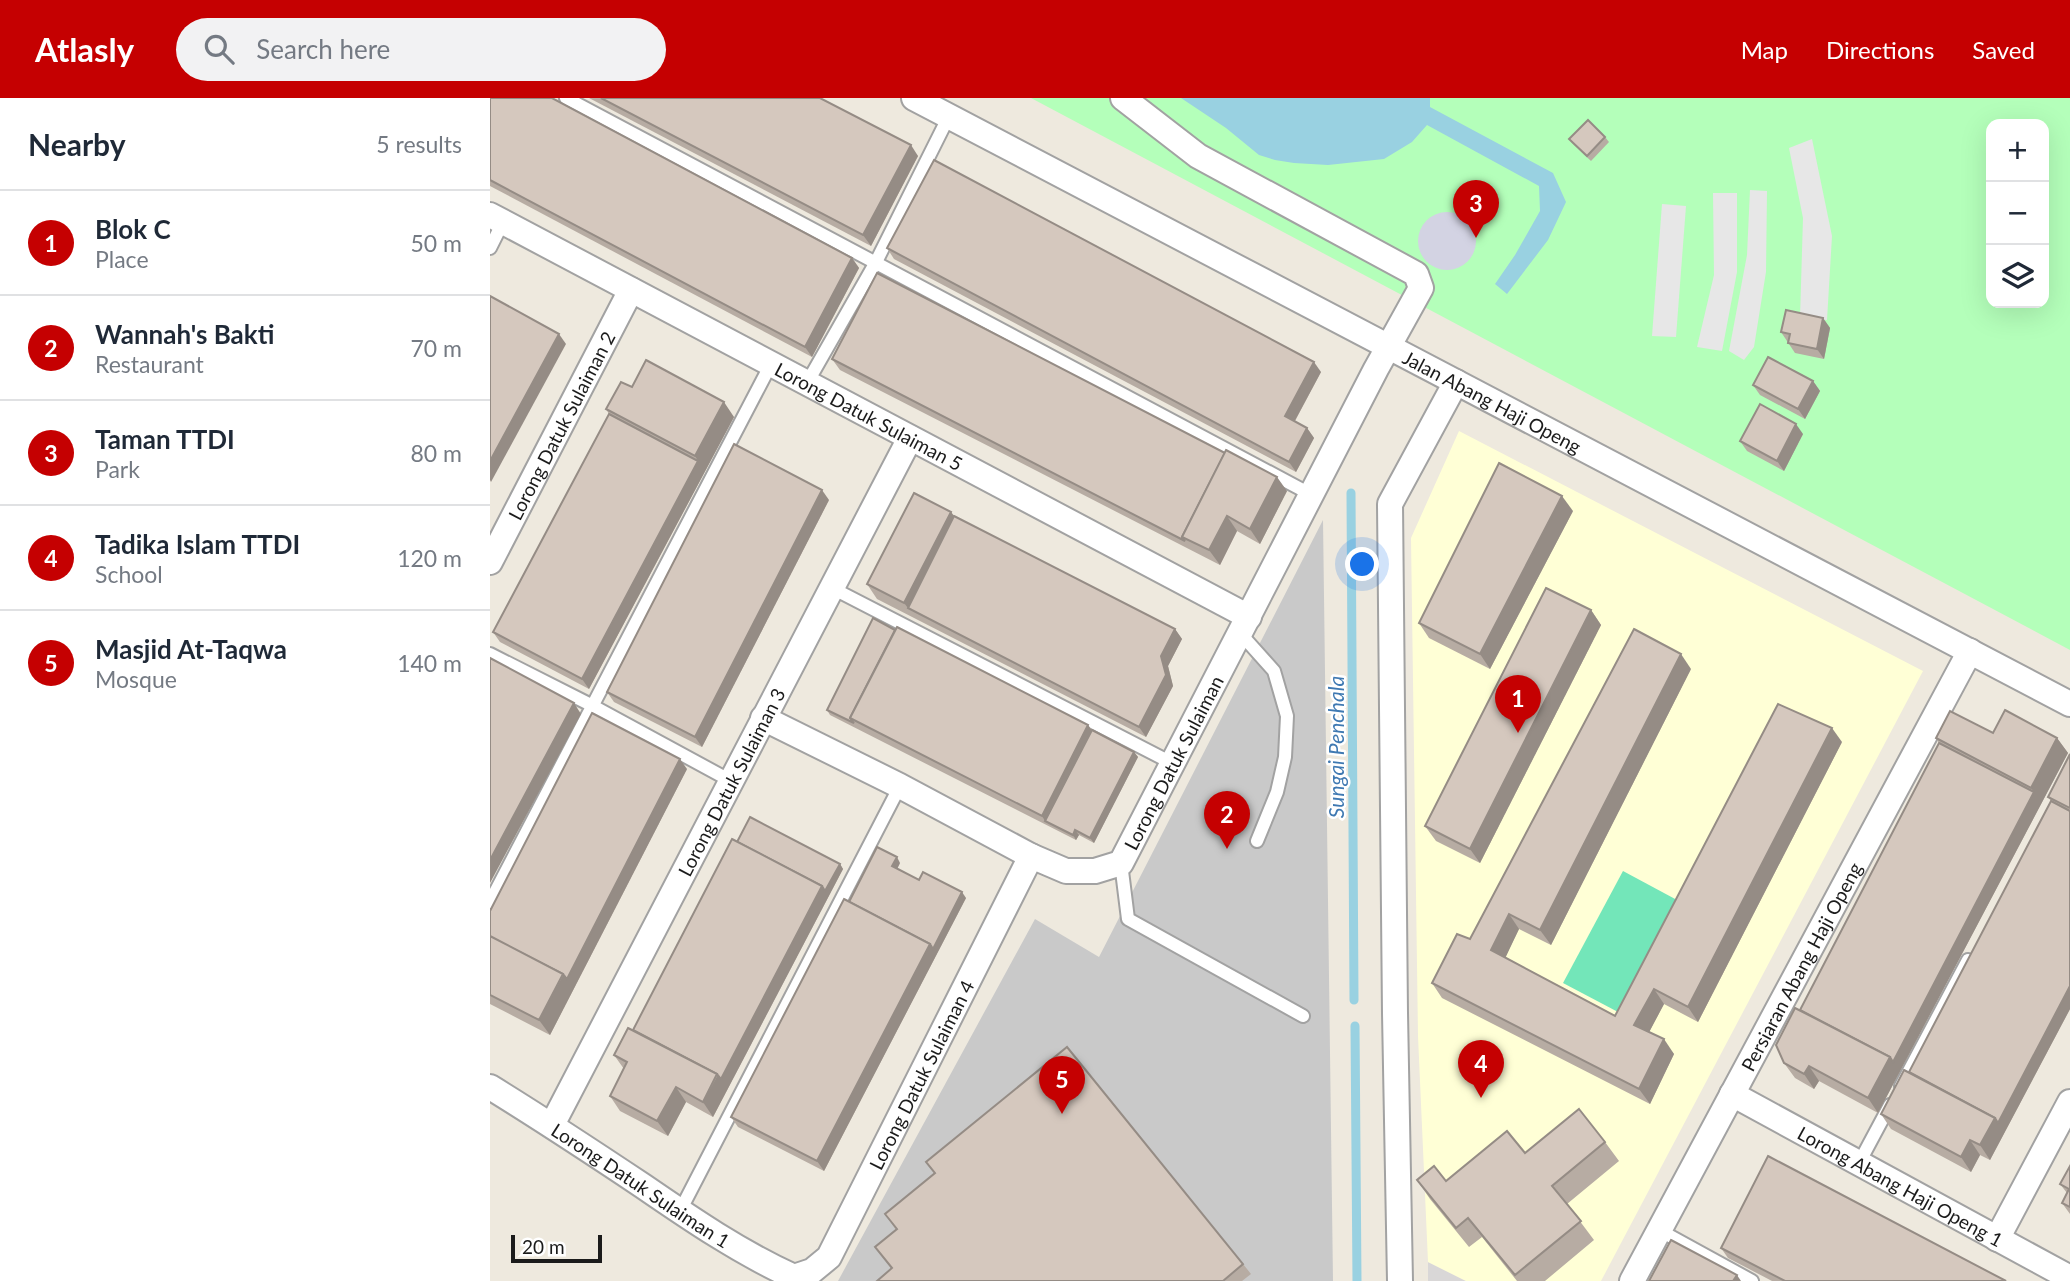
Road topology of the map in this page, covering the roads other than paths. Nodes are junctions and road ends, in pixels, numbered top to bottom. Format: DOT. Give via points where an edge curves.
graph roads {
  1 [pos="566,98"];
  2 [pos="914,98"];
  3 [pos="1123,98"];
  4 [pos="949,116"];
  5 [pos="497,218"];
  6 [pos="490,248"];
  7 [pos="876,262"];
  8 [pos="631,290"];
  9 [pos="1389,346"];
  10 [pos="771,364"];
  11 [pos="1456,382"];
  12 [pos="807,383"];
  13 [pos="910,438"];
  14 [pos="1312,495"];
  15 [pos="490,562"];
  16 [pos="830,587"];
  17 [pos="1245,625"];
  18 [pos="1969,651"];
  19 [pos="490,654"];
  20 [pos="2070,704"];
  21 [pos="591,705"];
  22 [pos="764,718"];
  23 [pos="1172,763"];
  24 [pos="731,781"];
  25 [pos="900,786"];
  26 [pos="1257,841"];
  27 [pos="1031,856"];
  28 [pos="1121,863"];
  29 [pos="490,902"];
  30 [pos="1971,953"];
  31 [pos="1303,1016"];
  32 [pos="490,1087"];
  33 [pos="1732,1094"];
  34 [pos="2070,1102"];
  35 [pos="552,1125"];
  36 [pos="1859,1163"];
  37 [pos="680,1211"];
  38 [pos="1659,1230"];
  39 [pos="1997,1239"];
  40 [pos="794,1277"];
  41 [pos="2070,1278"];
  42 [pos="1401,1281"];
  43 [pos="1632,1281"];
  44 [pos="1752,1281"];
  1 -- 7 [label="lane"];
  2 -- 4 [label="street, Jalan Abang Haji Openg"];
  3 -- 9 [label="street, Lorong Datuk Sulaiman" via="1198,156 1416,274 1421,288"];
  4 -- 7 [label="lane"];
  4 -- 9 [label="street, Jalan Abang Haji Openg"];
  5 -- 6 [label="lane"];
  5 -- 8 [label="street, Lorong Datuk Sulaiman 5"];
  7 -- 12 [label="lane"];
  7 -- 14 [label="lane"];
  8 -- 10 [label="street, Lorong Datuk Sulaiman 5"];
  8 -- 15 [label="street, Lorong Datuk Sulaiman 2"];
  9 -- 11 [label="street, Jalan Abang Haji Openg"];
  9 -- 14 [label="street, Lorong Datuk Sulaiman"];
  10 -- 12 [label="street, Lorong Datuk Sulaiman 5"];
  10 -- 21 [label="lane"];
  11 -- 18 [label="street, Jalan Abang Haji Openg"];
  11 -- 42 [label="street" via="1390,504"];
  12 -- 13 [label="street, Lorong Datuk Sulaiman 5"];
  13 -- 16 [label="street, Lorong Datuk Sulaiman 3"];
  13 -- 17 [label="street, Lorong Datuk Sulaiman 5"];
  14 -- 17 [label="street, Lorong Datuk Sulaiman"];
  16 -- 22 [label="street, Lorong Datuk Sulaiman 3"];
  16 -- 23 [label="lane"];
  17 -- 23 [label="street, Lorong Datuk Sulaiman"];
  17 -- 26 [label="lane" via="1273,671 1287,716 1277,792"];
  18 -- 20 [label="street, Jalan Abang Haji Openg"];
  18 -- 33 [label="street, Persiaran Abang Haji Openg"];
  19 -- 21 [label="lane"];
  21 -- 24 [label="lane"];
  21 -- 29 [label="lane"];
  22 -- 24 [label="street, Lorong Datuk Sulaiman 3"];
  22 -- 25 [label="street, Lorong Datuk Sulaiman"];
  23 -- 28 [label="street, Lorong Datuk Sulaiman"];
  24 -- 35 [label="street, Lorong Datuk Sulaiman 3"];
  25 -- 27 [label="street, Lorong Datuk Sulaiman"];
  25 -- 37 [label="lane"];
  27 -- 28 [label="street, Lorong Datuk Sulaiman" via="1066,871 1095,871"];
  27 -- 40 [label="street, Lorong Datuk Sulaiman 4" via="829,1256 812,1271"];
  28 -- 31 [label="lane" via="1128,919"];
  30 -- 36 [label="lane"];
  32 -- 35 [label="street, Lorong Datuk Sulaiman 1"];
  33 -- 36 [label="street, Lorong Abang Haji Openg 1"];
  33 -- 38 [label="street, Persiaran Abang Haji Openg"];
  34 -- 39 [label="street"];
  35 -- 37 [label="street, Lorong Datuk Sulaiman 1"];
  36 -- 39 [label="street, Lorong Abang Haji Openg 1"];
  37 -- 40 [label="street, Lorong Datuk Sulaiman 1" via="764,1264"];
  38 -- 43 [label="street, Persiaran Abang Haji Openg"];
  38 -- 44 [label="lane"];
  39 -- 41 [label="street, Lorong Abang Haji Openg 1"];
}
